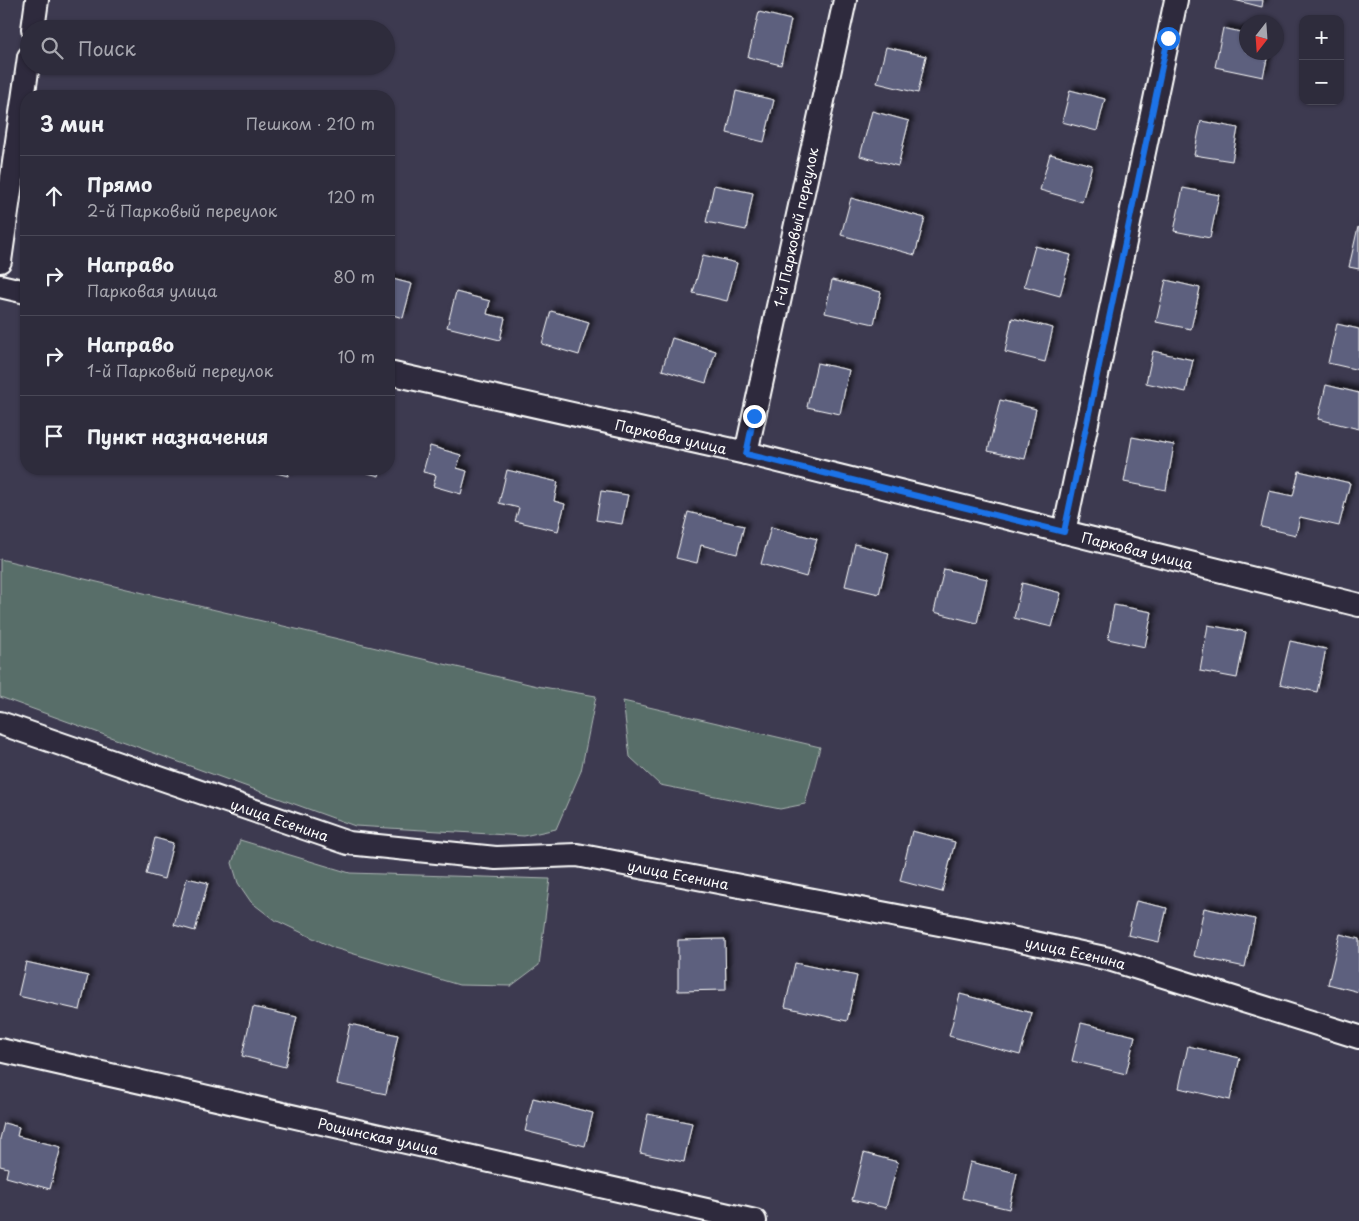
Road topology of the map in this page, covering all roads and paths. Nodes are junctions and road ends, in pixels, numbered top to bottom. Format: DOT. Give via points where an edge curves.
graph roads {
  1 [pos="37,0"];
  2 [pos="845,0"];
  3 [pos="1176,0"];
  4 [pos="34,20"];
  5 [pos="26,75"];
  6 [pos="24,90"];
  7 [pos="20,120"];
  8 [pos="0,261"];
  9 [pos="0,286"];
  10 [pos="20,291"];
  11 [pos="395,374"];
  12 [pos="746,454"];
  13 [pos="1064,532"];
  14 [pos="1359,604"];
  15 [pos="0,723"];
  16 [pos="1359,1037"];
  17 [pos="0,1050"];
  18 [pos="755,1221"];
  1 -- 4 [label="street"];
  2 -- 12 [label="street, 1-й Парковый переулок"];
  3 -- 13 [label="street"];
  5 -- 6 [label="street"];
  7 -- 8 [label="street"];
  9 -- 10 [label="street"];
  11 -- 12 [label="street, Парковая улица"];
  12 -- 13 [label="street, Парковая улица"];
  13 -- 14 [label="street, Парковая улица"];
  15 -- 16 [label="street, улица Есенина" via="348,843 496,858 577,855 967,929 1109,959"];
  17 -- 18 [label="street, Рощинская улица"];
}
